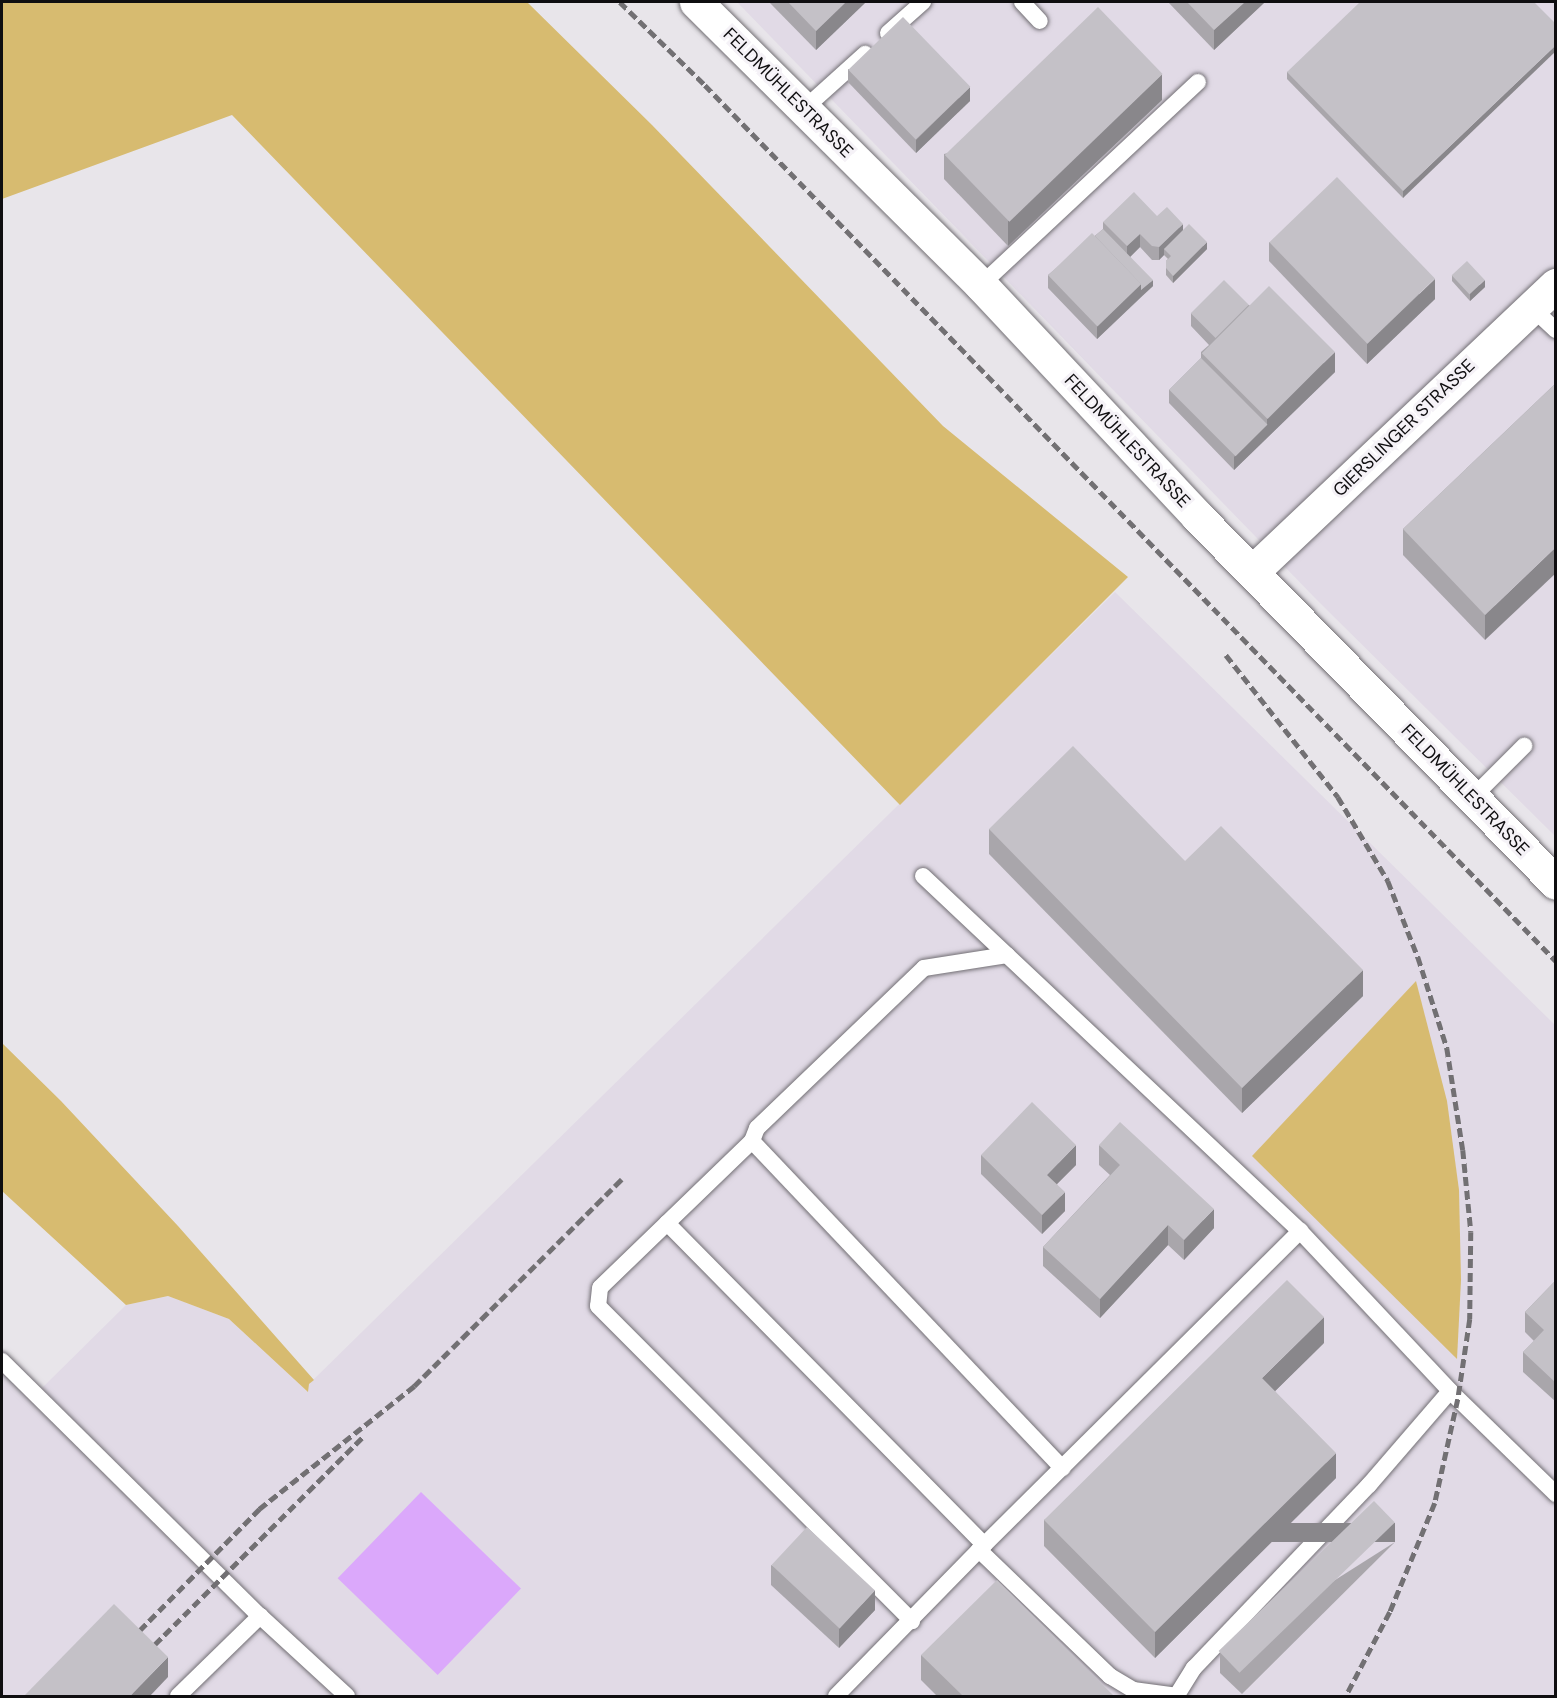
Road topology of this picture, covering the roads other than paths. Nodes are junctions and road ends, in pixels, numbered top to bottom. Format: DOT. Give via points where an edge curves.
graph roads {
  1 [pos="696,2"];
  2 [pos="923,2"];
  3 [pos="1022,2"];
  4 [pos="1040,21"];
  5 [pos="1198,82"];
  6 [pos="805,108"];
  7 [pos="981,285"];
  8 [pos="1556,285"];
  9 [pos="1532,307"];
  10 [pos="1556,330"];
  11 [pos="1252,572"];
  12 [pos="1524,746"];
  13 [pos="1473,798"];
  14 [pos="923,876"];
  15 [pos="1556,883"];
  16 [pos="1007,955"];
  17 [pos="752,1141"];
  18 [pos="667,1223"];
  19 [pos="1300,1231"];
  20 [pos="2,1361"];
  21 [pos="1450,1391"];
  22 [pos="1062,1468"];
  23 [pos="1556,1494"];
  24 [pos="982,1548"];
  25 [pos="260,1616"];
  26 [pos="912,1621"];
  27 [pos="178,1696"];
  28 [pos="347,1696"];
  29 [pos="836,1696"];
  30 [pos="1177,1696"];
  1 -- 6 [label="street, FELDMÜHLESTRASSE"];
  2 -- 6 [label="lane"];
  3 -- 4 [label="lane"];
  5 -- 7 [label="lane"];
  6 -- 7 [label="street, FELDMÜHLESTRASSE"];
  7 -- 11 [label="street, FELDMÜHLESTRASSE"];
  8 -- 9 [label="street, GIERSLINGER STRASSE"];
  9 -- 10 [label="lane"];
  9 -- 11 [label="street, GIERSLINGER STRASSE"];
  11 -- 13 [label="street, FELDMÜHLESTRASSE"];
  12 -- 13 [label="lane"];
  13 -- 15 [label="street, FELDMÜHLESTRASSE"];
  14 -- 16 [label="lane"];
  16 -- 17 [label="lane" via="924,968 757,1128"];
  16 -- 19 [label="lane"];
  17 -- 18 [label="lane"];
  17 -- 22 [label="lane"];
  18 -- 24 [label="lane"];
  18 -- 26 [label="lane" via="600,1288 598,1306"];
  19 -- 21 [label="lane"];
  19 -- 22 [label="lane"];
  20 -- 25 [label="lane"];
  21 -- 23 [label="lane"];
  21 -- 30 [label="lane" via="1369,1485 1194,1668"];
  22 -- 24 [label="lane"];
  24 -- 26 [label="lane"];
  24 -- 30 [label="lane" via="1110,1676 1132,1690"];
  25 -- 27 [label="lane"];
  25 -- 28 [label="lane"];
  26 -- 29 [label="lane"];
}
